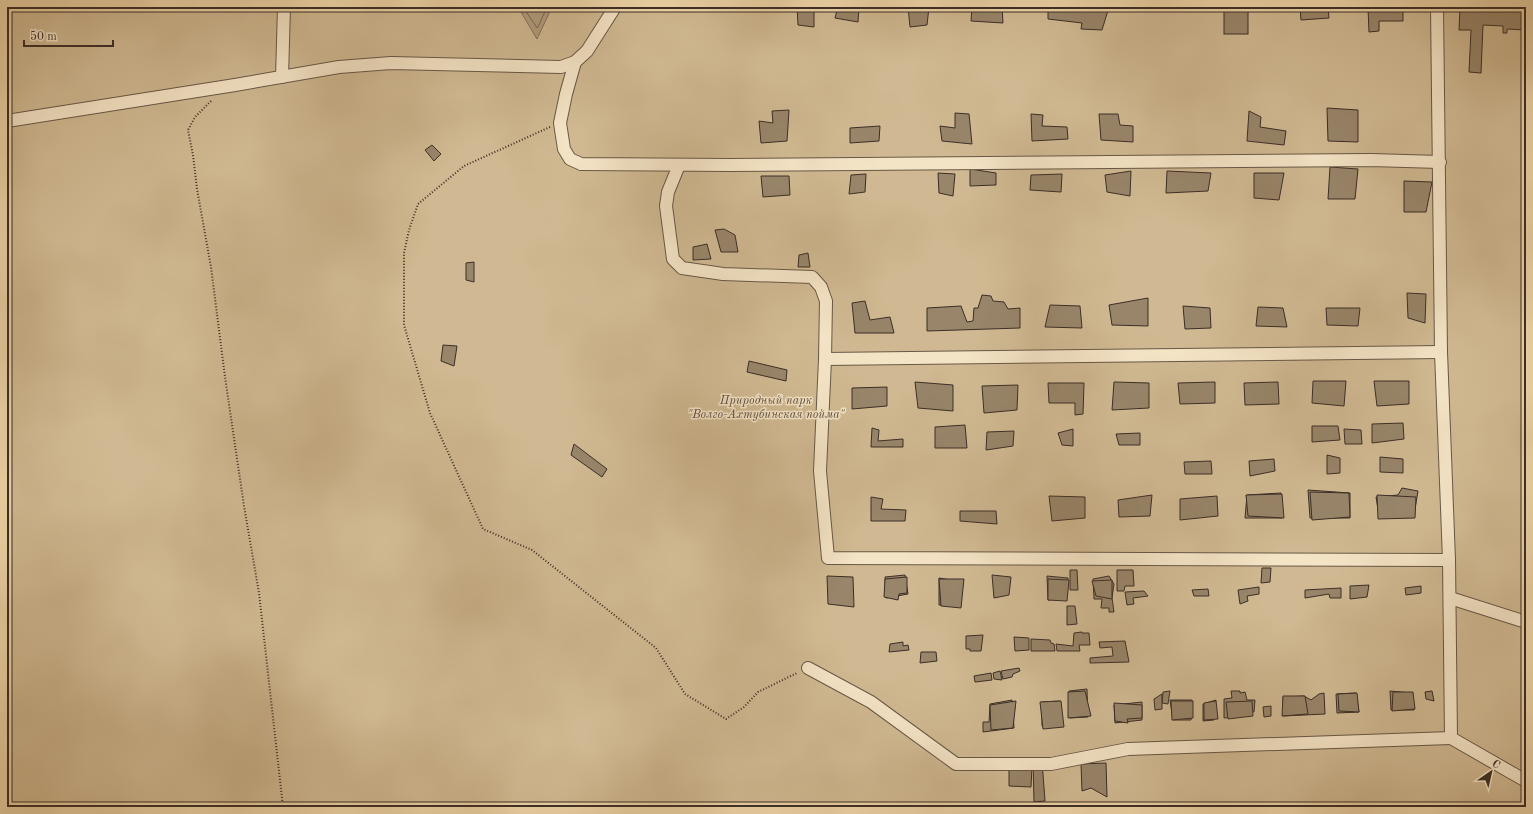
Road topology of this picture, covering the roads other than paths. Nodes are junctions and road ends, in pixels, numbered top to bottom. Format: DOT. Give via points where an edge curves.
graph roads {
  1 [pos="284,7"];
  2 [pos="615,7"];
  3 [pos="1437,7"];
  4 [pos="575,62"];
  5 [pos="282,77"];
  6 [pos="7,121"];
  7 [pos="1440,162"];
  8 [pos="679,165"];
  9 [pos="1441,352"];
  10 [pos="825,359"];
  11 [pos="1449,560"];
  12 [pos="1450,598"];
  13 [pos="1526,622"];
  14 [pos="808,668"];
  15 [pos="1451,738"];
  16 [pos="1526,782"];
  1 -- 5 [label="street"];
  2 -- 4 [label="street" via="587,51"];
  3 -- 7 [label="street"];
  4 -- 5 [label="street" via="561,67 391,63 338,67"];
  4 -- 8 [label="street" via="560,122 564,149 570,159 581,164"];
  5 -- 6 [label="street"];
  7 -- 8 [label="street" via="1363,160"];
  7 -- 9 [label="street"];
  8 -- 10 [label="street" via="668,192 666,206 672,259 682,268 723,274 812,277 821,287 826,301"];
  9 -- 10 [label="street"];
  9 -- 11 [label="street"];
  10 -- 11 [label="street" via="820,471 828,558"];
  11 -- 12 [label="street"];
  12 -- 13 [label="street"];
  12 -- 15 [label="street"];
  14 -- 15 [label="street" via="871,702 956,764 1051,764 1128,749"];
  15 -- 16 [label="street"];
}
